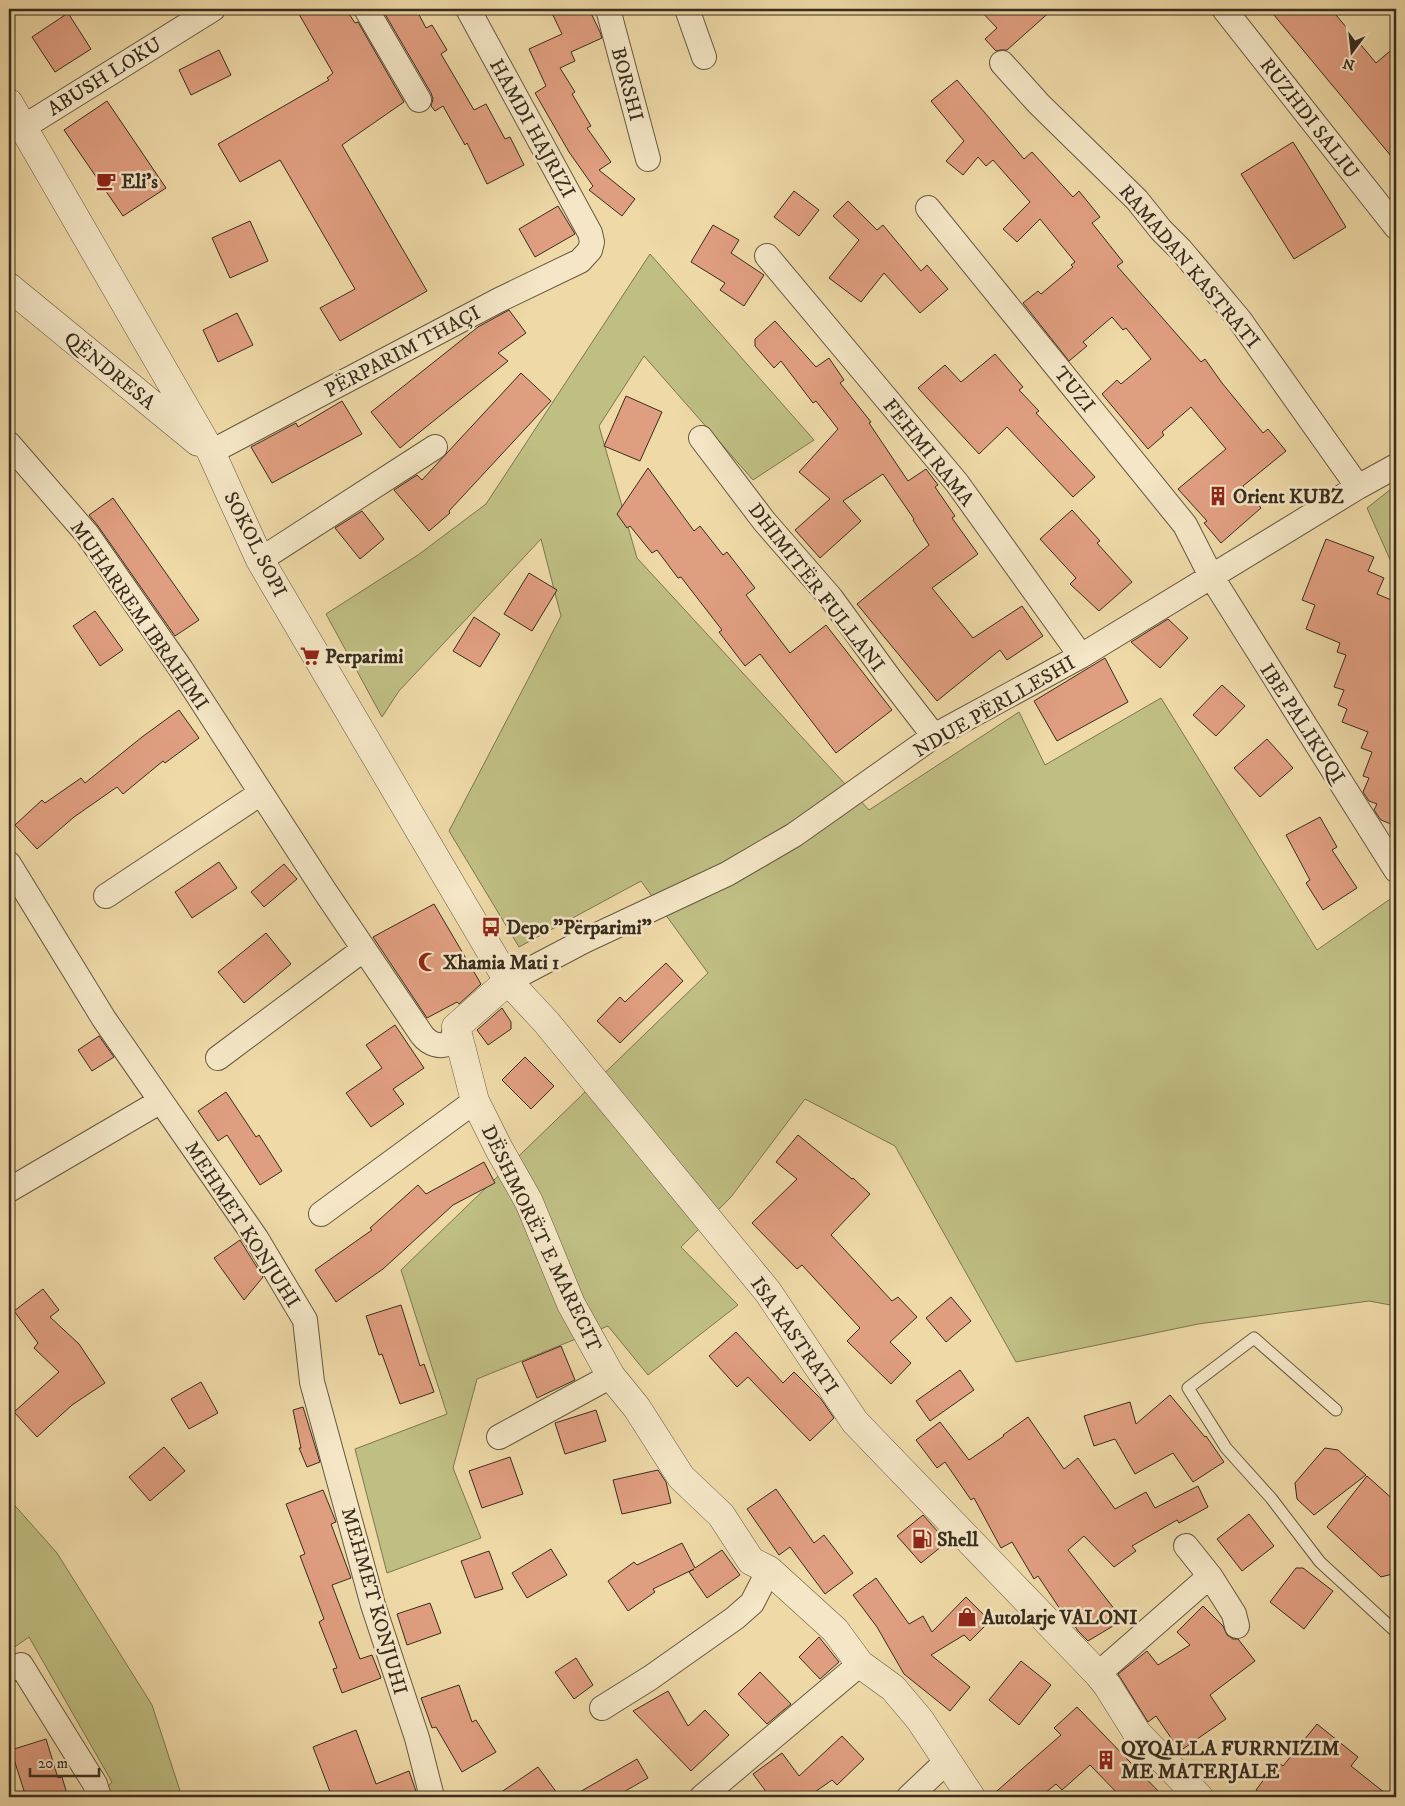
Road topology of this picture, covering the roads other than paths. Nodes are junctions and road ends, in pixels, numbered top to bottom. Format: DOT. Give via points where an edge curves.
graph roads {
  1 [pos="366,9"];
  2 [pos="468,9"];
  3 [pos="608,9"];
  4 [pos="687,9"];
  5 [pos="1224,9"];
  6 [pos="207,10"];
  7 [pos="704,57"];
  8 [pos="1002,63"];
  9 [pos="419,100"];
  10 [pos="9,103"];
  11 [pos="22,128"];
  12 [pos="648,159"];
  13 [pos="928,208"];
  14 [pos="1396,227"];
  15 [pos="590,250"];
  16 [pos="767,256"];
  17 [pos="9,287"];
  18 [pos="701,438"];
  19 [pos="9,444"];
  20 [pos="435,447"];
  21 [pos="211,452"];
  22 [pos="1396,466"];
  23 [pos="1358,487"];
  24 [pos="260,560"];
  25 [pos="1210,576"];
  26 [pos="1081,656"];
  27 [pos="934,736"];
  28 [pos="261,793"];
  29 [pos="9,864"];
  30 [pos="1396,870"];
  31 [pos="106,896"];
  32 [pos="364,949"];
  33 [pos="508,981"];
  34 [pos="456,1027"];
  35 [pos="218,1058"];
  36 [pos="161,1101"];
  37 [pos="475,1101"];
  38 [pos="9,1190"];
  39 [pos="321,1214"];
  40 [pos="610,1376"];
  41 [pos="1336,1410"];
  42 [pos="499,1437"];
  43 [pos="1186,1546"];
  44 [pos="770,1570"];
  45 [pos="1210,1576"];
  46 [pos="1237,1626"];
  47 [pos="1396,1632"];
  48 [pos="860,1664"];
  49 [pos="9,1670"];
  50 [pos="1098,1674"];
  51 [pos="602,1708"];
  52 [pos="947,1761"];
  53 [pos="99,1797"];
  54 [pos="432,1797"];
  55 [pos="702,1797"];
  56 [pos="909,1797"];
  57 [pos="971,1797"];
  58 [pos="1199,1797"];
  1 -- 9 [label="street"];
  2 -- 15 [label="street, HAMDI HAJRIZI" via="590,233"];
  3 -- 12 [label="street, BORSHI"];
  4 -- 7 [label="street"];
  5 -- 14 [label="street, RUZHDI SALIU"];
  6 -- 11 [label="street, ABUSH LOKU"];
  8 -- 23 [label="street, RAMADAN KASTRATI" via="1137,200 1239,319"];
  10 -- 11 [label="street, SOKOL SOPI"];
  11 -- 21 [label="street, SOKOL SOPI"];
  13 -- 25 [label="street, TUZI" via="1185,525"];
  15 -- 21 [label="street, PËRPARIM THAÇI" via="580,261 499,300"];
  16 -- 26 [label="street, FEHMI RAMA" via="957,483"];
  17 -- 21 [label="street, QËNDRESA"];
  18 -- 27 [label="street, DHIMITËR FULLANI" via="764,521 831,598"];
  19 -- 28 [label="street, MUHARREM IBRAHIMI" via="86,534 181,669"];
  20 -- 24 [label="street"];
  21 -- 24 [label="street, SOKOL SOPI"];
  22 -- 23 [label="street, NDUE PËRLLESHI"];
  23 -- 25 [label="street, NDUE PËRLLESHI"];
  24 -- 33 [label="street, SOKOL SOPI"];
  25 -- 26 [label="street, NDUE PËRLLESHI"];
  25 -- 30 [label="street, IBE PALIKUQI"];
  26 -- 27 [label="street, NDUE PËRLLESHI"];
  27 -- 33 [label="street, NDUE PËRLLESHI" via="794,835 727,874"];
  28 -- 31 [label="street"];
  28 -- 32 [label="street, MUHARREM IBRAHIMI"];
  29 -- 36 [label="street, MEHMET KONJUHI" via="104,1019"];
  32 -- 34 [label="street, MUHARREM IBRAHIMI" via="428,1042 451,1043"];
  32 -- 35 [label="street"];
  33 -- 34 [label="street"];
  33 -- 50 [label="street, ISA KASTRATI" via="547,1022 768,1292 855,1422"];
  34 -- 37 [label="street, DËSHMORËT E MARECIT"];
  36 -- 38 [label="street"];
  36 -- 54 [label="street, MEHMET KONJUHI" via="256,1238 306,1320 312,1382 373,1606 417,1738"];
  37 -- 39 [label="street, DËSHMORËT E MARECIT"];
  37 -- 40 [label="street, DËSHMORËT E MARECIT" via="529,1202 571,1304"];
  40 -- 42 [label="street, DËSHMORËT E MARECIT"];
  40 -- 44 [label="street, DËSHMORËT E MARECIT" via="637,1408 681,1477 721,1515 751,1561"];
  41 -- 47 [label="lane" via="1254,1338 1188,1388 1226,1448 1271,1498 1320,1562"];
  43 -- 45 [label="street"];
  44 -- 48 [label="street, DËSHMORËT E MARECIT" via="835,1630"];
  44 -- 51 [label="street" via="752,1603 735,1618"];
  45 -- 46 [label="street" via="1234,1614"];
  45 -- 50 [label="street"];
  48 -- 52 [label="street, DËSHMORËT E MARECIT" via="893,1688 920,1720"];
  48 -- 55 [label="street"];
  49 -- 53 [label="street" via="21,1665 95,1784"];
  50 -- 58 [label="street, ISA KASTRATI" via="1137,1733"];
  52 -- 56 [label="street"];
  52 -- 57 [label="street, DËSHMORËT E MARECIT"];
}
